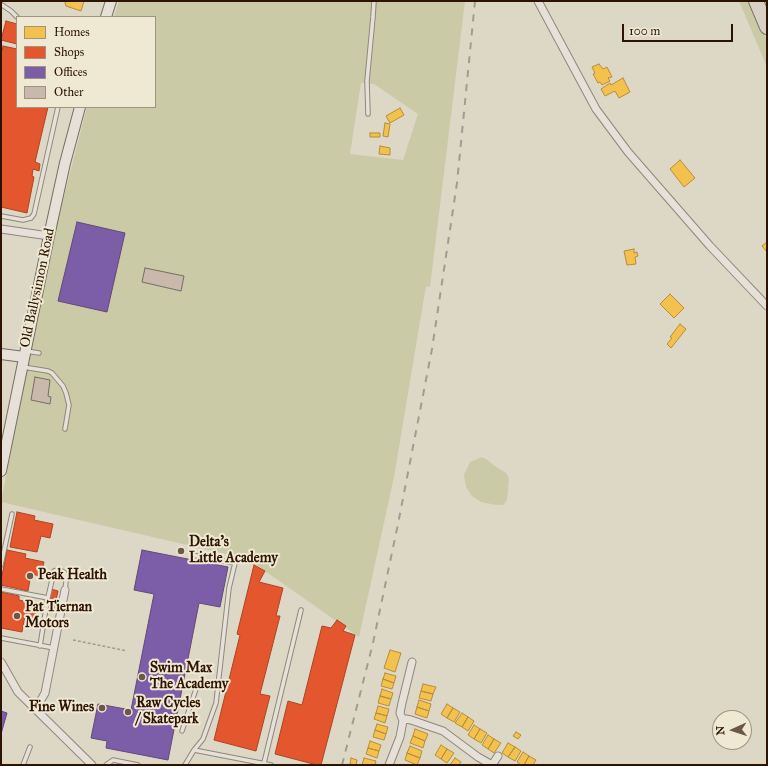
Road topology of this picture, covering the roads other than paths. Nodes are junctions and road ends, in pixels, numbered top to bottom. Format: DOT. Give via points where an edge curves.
graph roads {
  1 [pos="111,1"];
  2 [pos="374,1"];
  3 [pos="538,1"];
  4 [pos="756,1"];
  5 [pos="2,5"];
  6 [pos="16,16"];
  7 [pos="106,16"];
  8 [pos="767,27"];
  9 [pos="58,108"];
  10 [pos="80,108"];
  11 [pos="368,114"];
  12 [pos="1,216"];
  13 [pos="1,229"];
  14 [pos="49,236"];
  15 [pos="767,306"];
  16 [pos="39,353"];
  17 [pos="1,354"];
  18 [pos="24,358"];
  19 [pos="65,429"];
  20 [pos="1,470"];
  21 [pos="12,514"];
  22 [pos="192,555"];
  23 [pos="1,565"];
  24 [pos="1,589"];
  25 [pos="65,590"];
  26 [pos="48,598"];
  27 [pos="301,610"];
  28 [pos="1,638"];
  29 [pos="40,646"];
  30 [pos="54,648"];
  31 [pos="1,662"];
  32 [pos="412,662"];
  33 [pos="218,686"];
  34 [pos="34,708"];
  35 [pos="403,722"];
  36 [pos="182,731"];
  37 [pos="30,747"];
  38 [pos="194,750"];
  39 [pos="498,756"];
  40 [pos="264,763"];
  41 [pos="23,765"];
  42 [pos="92,765"];
  43 [pos="106,765"];
  44 [pos="138,765"];
  45 [pos="185,765"];
  46 [pos="271,765"];
  47 [pos="389,765"];
  48 [pos="492,765"];
  1 -- 7 [label="street"];
  2 -- 11 [label="lane" via="367,82"];
  3 -- 15 [label="street" via="596,109 628,152"];
  4 -- 8 [label="highway"];
  5 -- 6 [label="lane"];
  9 -- 12 [label="lane" via="34,214 31,218 23,220"];
  10 -- 14 [label="street, Old Ballysimon Road"];
  13 -- 14 [label="street"];
  14 -- 18 [label="street, Old Ballysimon Road"];
  16 -- 18 [label="lane"];
  17 -- 18 [label="street"];
  18 -- 19 [label="lane" via="52,373 66,393 69,405"];
  18 -- 20 [label="street, Old Ballysimon Road"];
  21 -- 23 [label="lane"];
  22 -- 33 [label="lane" via="235,563 229,588"];
  24 -- 26 [label="lane"];
  25 -- 26 [label="lane" via="65,573 54,571"];
  25 -- 30 [label="street"];
  26 -- 29 [label="lane"];
  27 -- 40 [label="lane"];
  28 -- 29 [label="lane"];
  29 -- 30 [label="lane"];
  30 -- 34 [label="street" via="45,693"];
  31 -- 34 [label="street" via="18,692"];
  32 -- 35 [label="street" via="401,706"];
  33 -- 36 [label="lane" via="198,683"];
  33 -- 38 [label="lane" via="216,703 203,739"];
  34 -- 42 [label="street"];
  35 -- 47 [label="street"];
  35 -- 48 [label="street" via="406,719 411,720 443,731"];
  37 -- 41 [label="lane"];
  38 -- 40 [label="lane"];
  38 -- 45 [label="lane"];
  39 -- 48 [label="street"];
  40 -- 46 [label="lane"];
  43 -- 44 [label="lane" via="113,760"];
}
